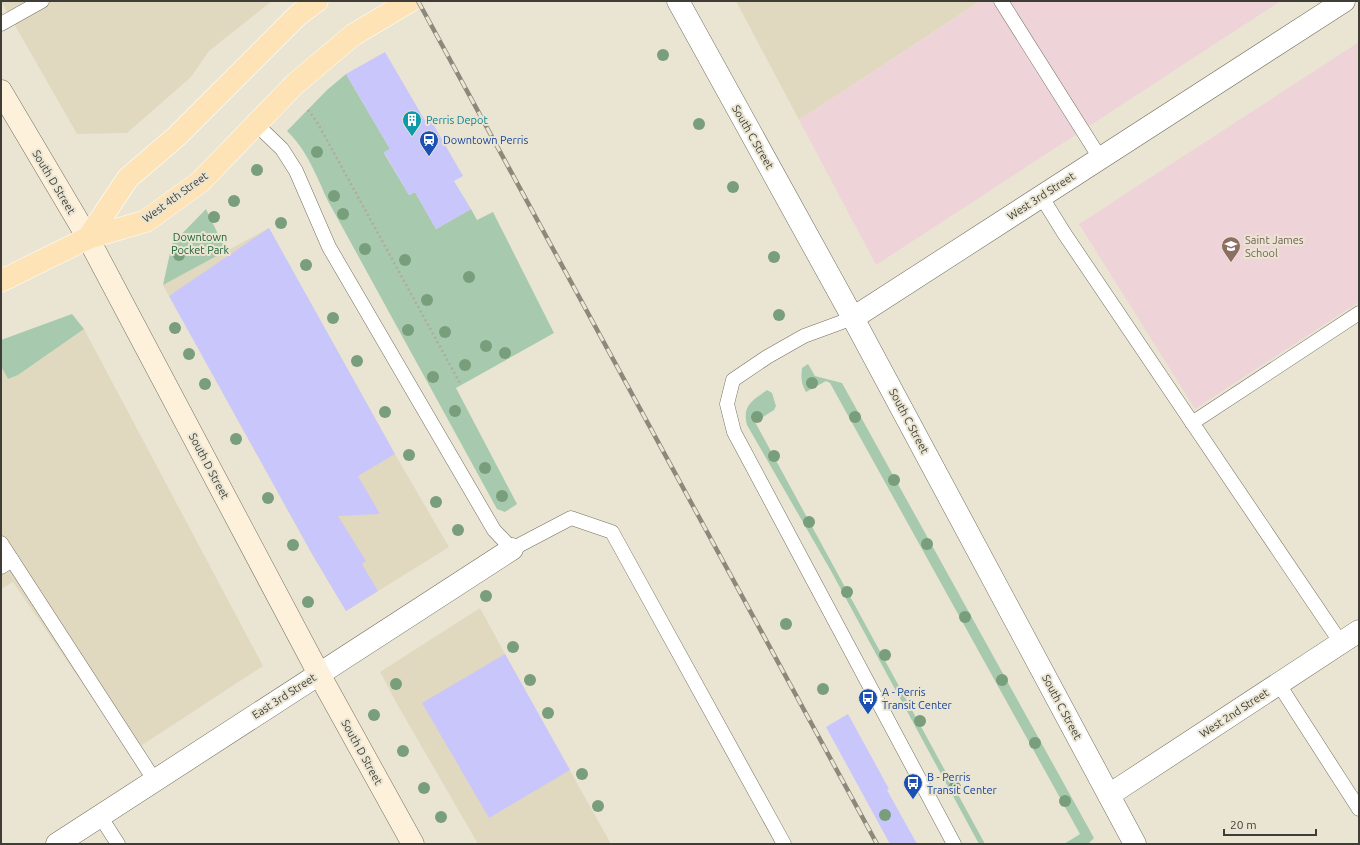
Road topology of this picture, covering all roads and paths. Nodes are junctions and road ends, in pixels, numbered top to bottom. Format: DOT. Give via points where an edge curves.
graph roads {
  1 [pos="42,1"];
  2 [pos="317,1"];
  3 [pos="410,1"];
  4 [pos="678,1"];
  5 [pos="1001,1"];
  6 [pos="1344,1"];
  7 [pos="1,24"];
  8 [pos="1,91"];
  9 [pos="303,106"];
  10 [pos="257,124"];
  11 [pos="1100,158"];
  12 [pos="1041,196"];
  13 [pos="88,238"];
  14 [pos="1,281"];
  15 [pos="1359,313"];
  16 [pos="854,318"];
  17 [pos="461,385"];
  18 [pos="1192,423"];
  19 [pos="1,543"];
  20 [pos="512,549"];
  21 [pos="6,563"];
  22 [pos="1359,631"];
  23 [pos="1341,643"];
  24 [pos="319,674"];
  25 [pos="1278,683"];
  26 [pos="155,781"];
  27 [pos="1109,795"];
  28 [pos="1359,809"];
  29 [pos="100,816"];
  30 [pos="57,844"];
  31 [pos="118,844"];
  32 [pos="412,844"];
  33 [pos="784,844"];
  34 [pos="954,844"];
  35 [pos="1135,844"];
  1 -- 7 [label="lane"];
  2 -- 13 [label="main road" via="298,15 177,136 128,178"];
  3 -- 10 [label="main road, West 4th Street" via="353,35 295,84"];
  4 -- 16 [label="street, South C Street"];
  5 -- 11 [label="lane"];
  6 -- 11 [label="street, West 3rd Street"];
  8 -- 13 [label="main road, South D Street"];
  9 -- 17 [label="path" via="317,122"];
  10 -- 13 [label="main road, West 4th Street" via="200,182 146,222"];
  10 -- 20 [label="lane" via="282,150 296,171 329,247 494,530"];
  11 -- 12 [label="street, West 3rd Street"];
  12 -- 16 [label="street, West 3rd Street"];
  12 -- 18 [label="lane"];
  13 -- 14 [label="main road, West 4th Street"];
  13 -- 24 [label="main road, South D Street"];
  15 -- 18 [label="lane"];
  16 -- 27 [label="street, South C Street"];
  16 -- 34 [label="lane, West 3rd Street" via="804,336 733,380 727,404 734,432"];
  18 -- 23 [label="lane"];
  19 -- 21 [label="lane"];
  20 -- 24 [label="street, East 3rd Street"];
  20 -- 33 [label="lane" via="571,518 612,532"];
  21 -- 26 [label="lane"];
  22 -- 23 [label="street, West 2nd Street"];
  23 -- 25 [label="street, West 2nd Street"];
  24 -- 26 [label="street, East 3rd Street"];
  24 -- 32 [label="main road, South D Street"];
  25 -- 27 [label="street, West 2nd Street"];
  25 -- 28 [label="lane"];
  26 -- 29 [label="street, East 3rd Street"];
  27 -- 35 [label="street, South C Street"];
  29 -- 30 [label="street, East 3rd Street"];
  29 -- 31 [label="lane"];
}
